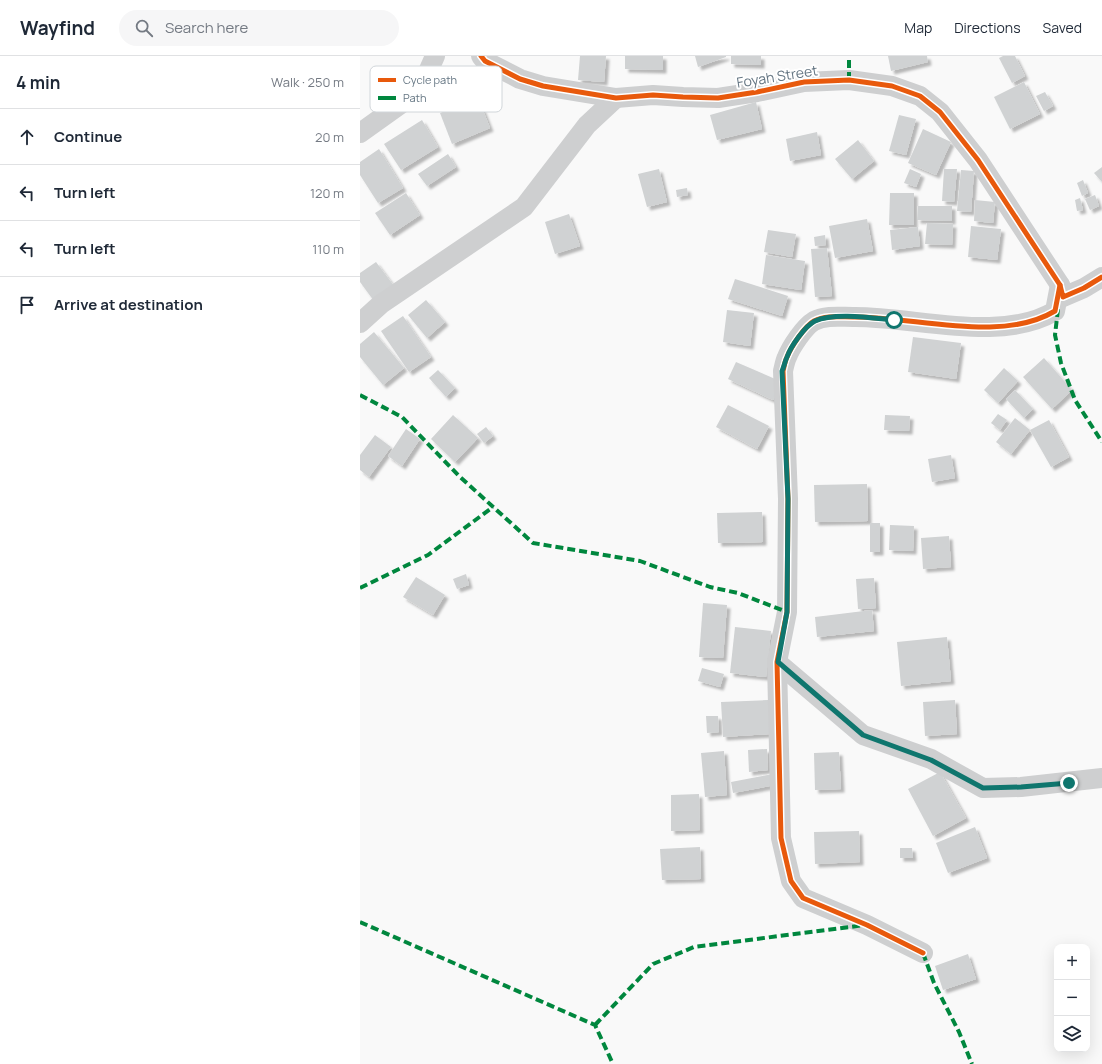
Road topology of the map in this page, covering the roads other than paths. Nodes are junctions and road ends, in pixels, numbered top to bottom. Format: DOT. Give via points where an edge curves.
graph roads {
  1 [pos="435,56"];
  2 [pos="481,56"];
  3 [pos="431,66"];
  4 [pos="495,66"];
  5 [pos="502,70"];
  6 [pos="616,98"];
  7 [pos="389,112"];
  8 [pos="360,133"];
  9 [pos="1102,277"];
  10 [pos="1060,285"];
  11 [pos="360,323"];
  12 [pos="778,662"];
  13 [pos="1102,778"];
  14 [pos="923,953"];
  1 -- 3 [label="street"];
  2 -- 4 [label="street, Foyah Street"];
  5 -- 6 [label="street, Foyah Street" via="543,86"];
  6 -- 10 [label="street, Foyah Street" via="653,95 718,98 804,82 849,80 892,86 920,96 940,112 978,160"];
  6 -- 11 [label="street" via="587,125 524,207 381,304"];
  7 -- 8 [label="street"];
  9 -- 10 [label="street, Foyah Street" via="1063,297"];
  10 -- 12 [label="street" via="1055,311 1030,322 985,328 866,317 825,317 813,322 802,333 787,356 782,371 788,499 787,612"];
  12 -- 13 [label="street" via="863,735 931,760 983,788 1021,787"];
  12 -- 14 [label="street" via="781,838 790,881 803,898"];
}
